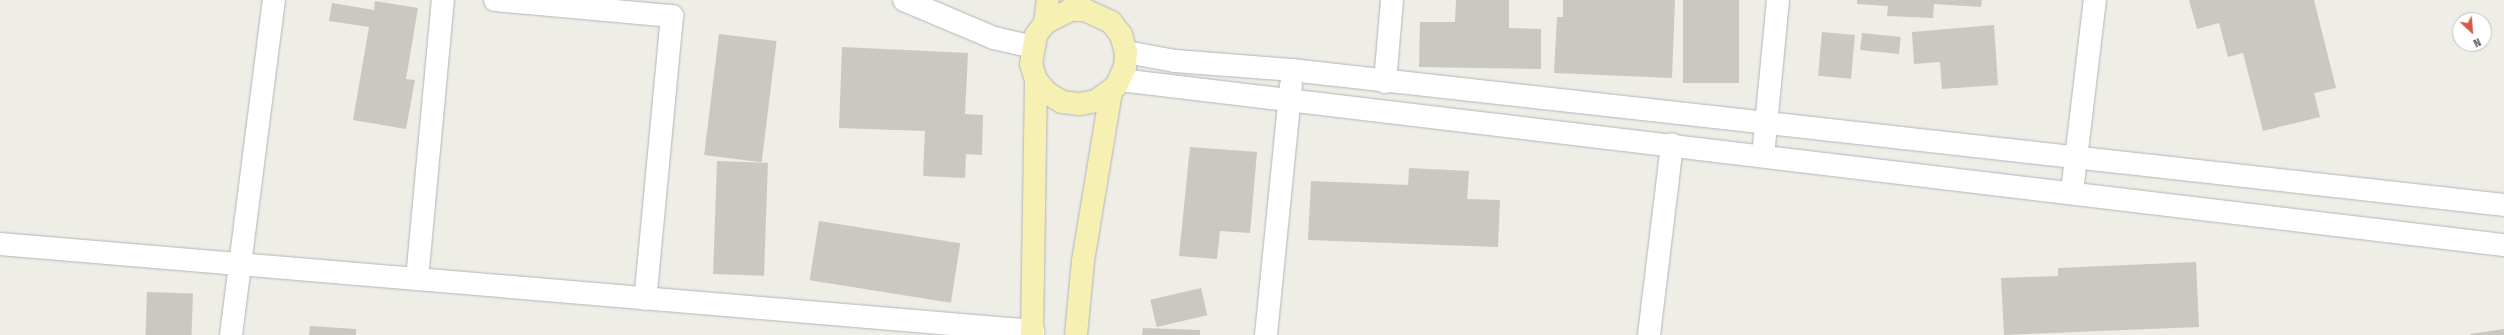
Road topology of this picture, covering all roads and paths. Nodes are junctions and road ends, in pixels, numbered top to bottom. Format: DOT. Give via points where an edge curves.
graph roads {
  1 [pos="274,0"];
  2 [pos="443,0"];
  3 [pos="495,0"];
  4 [pos="904,0"];
  5 [pos="1048,0"];
  6 [pos="1111,0"];
  7 [pos="1392,0"];
  8 [pos="1778,0"];
  9 [pos="2095,0"];
  10 [pos="1111,22"];
  11 [pos="1045,23"];
  12 [pos="1032,47"];
  13 [pos="1126,52"];
  14 [pos="1291,70"];
  15 [pos="1036,80"];
  16 [pos="1385,82"];
  17 [pos="1116,86"];
  18 [pos="1290,99"];
  19 [pos="1766,124"];
  20 [pos="1672,144"];
  21 [pos="1763,156"];
  22 [pos="2076,158"];
  23 [pos="2072,192"];
  24 [pos="2504,205"];
  25 [pos="0,244"];
  26 [pos="2504,245"];
  27 [pos="240,264"];
  28 [pos="418,279"];
  29 [pos="645,299"];
  30 [pos="1033,333"];
  31 [pos="231,335"];
  32 [pos="1076,335"];
  33 [pos="1266,335"];
  34 [pos="1649,335"];
  1 -- 27 [label="street"];
  2 -- 28 [label="street"];
  3 -- 29 [label="street" via="672,16"];
  4 -- 12 [label="street" via="994,38"];
  5 -- 11 [label="main road"];
  6 -- 10 [label="main road"];
  7 -- 16 [label="street"];
  8 -- 19 [label="street"];
  9 -- 22 [label="street"];
  10 -- 11 [label="main road" via="1085,10 1070,10"];
  10 -- 13 [label="main road" via="1122,35"];
  11 -- 12 [label="main road"];
  12 -- 15 [label="main road" via="1031,64"];
  13 -- 14 [label="street" via="1175,61"];
  13 -- 17 [label="main road"];
  14 -- 16 [label="street"];
  14 -- 18 [label="street"];
  15 -- 17 [label="main road" via="1047,93 1062,102 1080,104 1096,101"];
  15 -- 30 [label="main road"];
  16 -- 19 [label="street"];
  17 -- 18 [label="street"];
  17 -- 32 [label="main road" via="1084,254"];
  18 -- 20 [label="street"];
  18 -- 33 [label="street"];
  19 -- 21 [label="street"];
  19 -- 22 [label="street"];
  20 -- 21 [label="street"];
  20 -- 34 [label="street"];
  21 -- 23 [label="street"];
  22 -- 23 [label="street"];
  22 -- 24 [label="street"];
  23 -- 26 [label="street"];
  25 -- 27 [label="street"];
  27 -- 28 [label="street"];
  27 -- 31 [label="street"];
  28 -- 29 [label="street"];
  29 -- 30 [label="street"];
}
